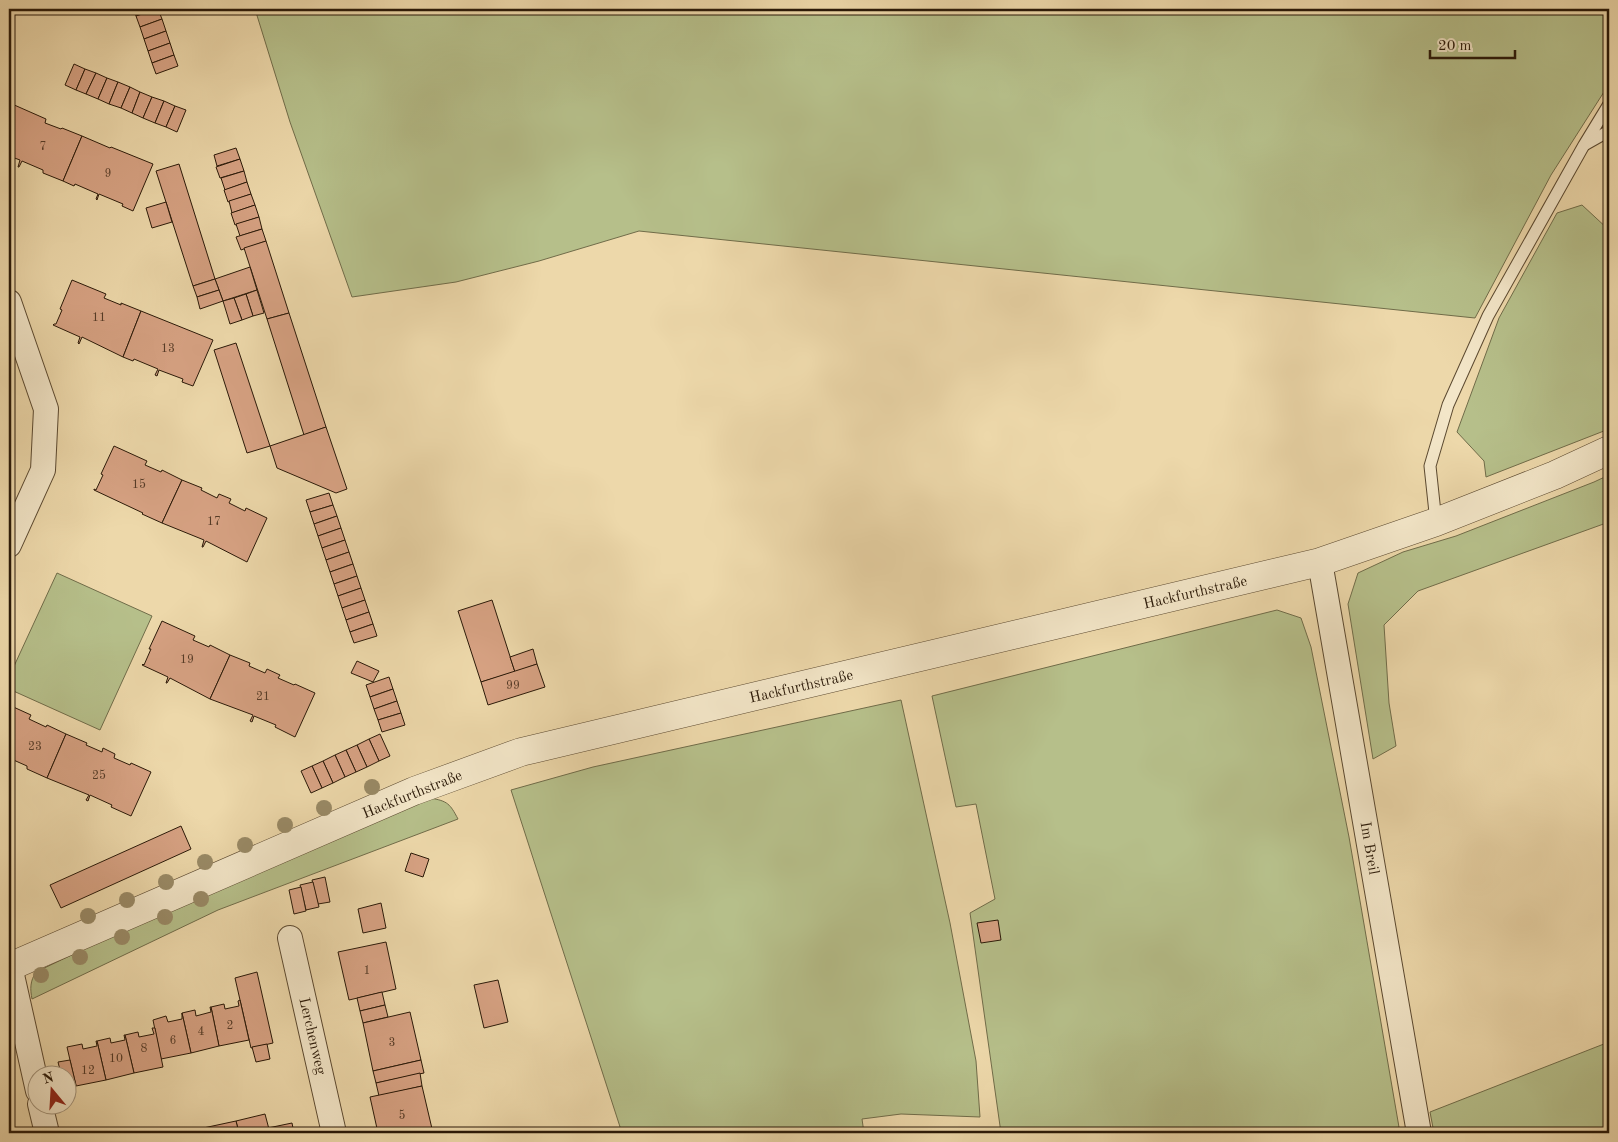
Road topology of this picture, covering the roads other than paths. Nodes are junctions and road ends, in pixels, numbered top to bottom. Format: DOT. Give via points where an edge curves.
graph roads {
  1 [pos="1609,104"];
  2 [pos="1609,131"];
  3 [pos="1584,145"];
  4 [pos="9,302"];
  5 [pos="1609,450"];
  6 [pos="1436,522"];
  7 [pos="9,545"];
  8 [pos="1320,562"];
  9 [pos="290,938"];
  10 [pos="9,966"];
  11 [pos="32,1064"];
  12 [pos="42,1114"];
  13 [pos="47,1133"];
  14 [pos="334,1133"];
  15 [pos="1419,1133"];
  1 -- 3 [label="lane"];
  2 -- 3 [label="lane"];
  3 -- 6 [label="lane" via="1488,316 1448,405 1430,466"];
  4 -- 7 [label="street" via="46,409 43,470"];
  5 -- 6 [label="street, Hackfurthstraße"];
  6 -- 8 [label="street, Hackfurthstraße"];
  8 -- 10 [label="street, Hackfurthstraße" via="521,752 414,791"];
  8 -- 15 [label="street, Im Breil"];
  9 -- 14 [label="street, Lerchenweg"];
  10 -- 11 [label="street"];
  12 -- 13 [label="street"];
}
